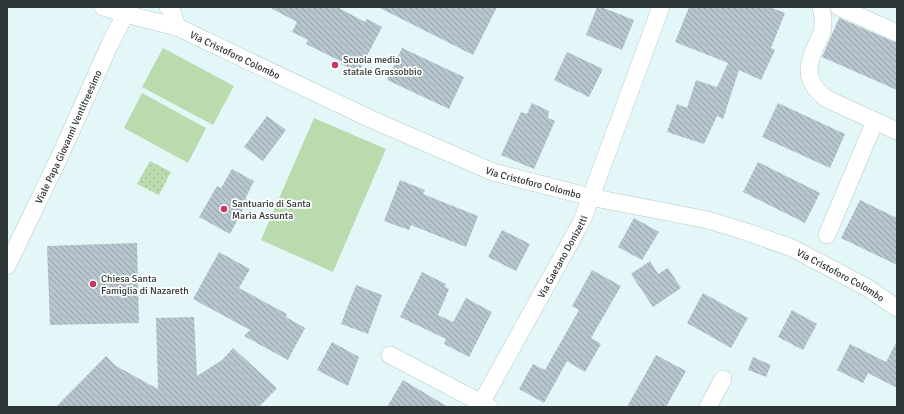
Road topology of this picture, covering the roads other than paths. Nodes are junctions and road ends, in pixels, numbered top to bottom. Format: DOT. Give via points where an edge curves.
graph roads {
  1 [pos="103,7"];
  2 [pos="168,7"];
  3 [pos="661,7"];
  4 [pos="821,7"];
  5 [pos="839,7"];
  6 [pos="127,11"];
  7 [pos="177,27"];
  8 [pos="897,33"];
  9 [pos="875,121"];
  10 [pos="897,131"];
  11 [pos="590,197"];
  12 [pos="827,235"];
  13 [pos="7,266"];
  14 [pos="897,308"];
  15 [pos="390,355"];
  16 [pos="723,379"];
  17 [pos="483,406"];
  18 [pos="708,407"];
  1 -- 6 [label="street, Via Cristoforo Colombo"];
  2 -- 7 [label="street" via="172,11"];
  3 -- 11 [label="street, Via Gaetano Donizetti"];
  4 -- 9 [label="street" via="822,32 809,64 810,79 826,99"];
  5 -- 8 [label="street"];
  6 -- 7 [label="street, Via Cristoforo Colombo"];
  6 -- 13 [label="street, Viale Papa Giovanni Ventitreesimo"];
  7 -- 11 [label="street, Via Cristoforo Colombo" via="373,120 493,172"];
  9 -- 10 [label="street"];
  9 -- 12 [label="street"];
  11 -- 14 [label="street, Via Cristoforo Colombo" via="708,220 786,246 866,287"];
  11 -- 17 [label="street, Via Gaetano Donizetti" via="582,221"];
  15 -- 17 [label="street"];
  16 -- 18 [label="street"];
}
